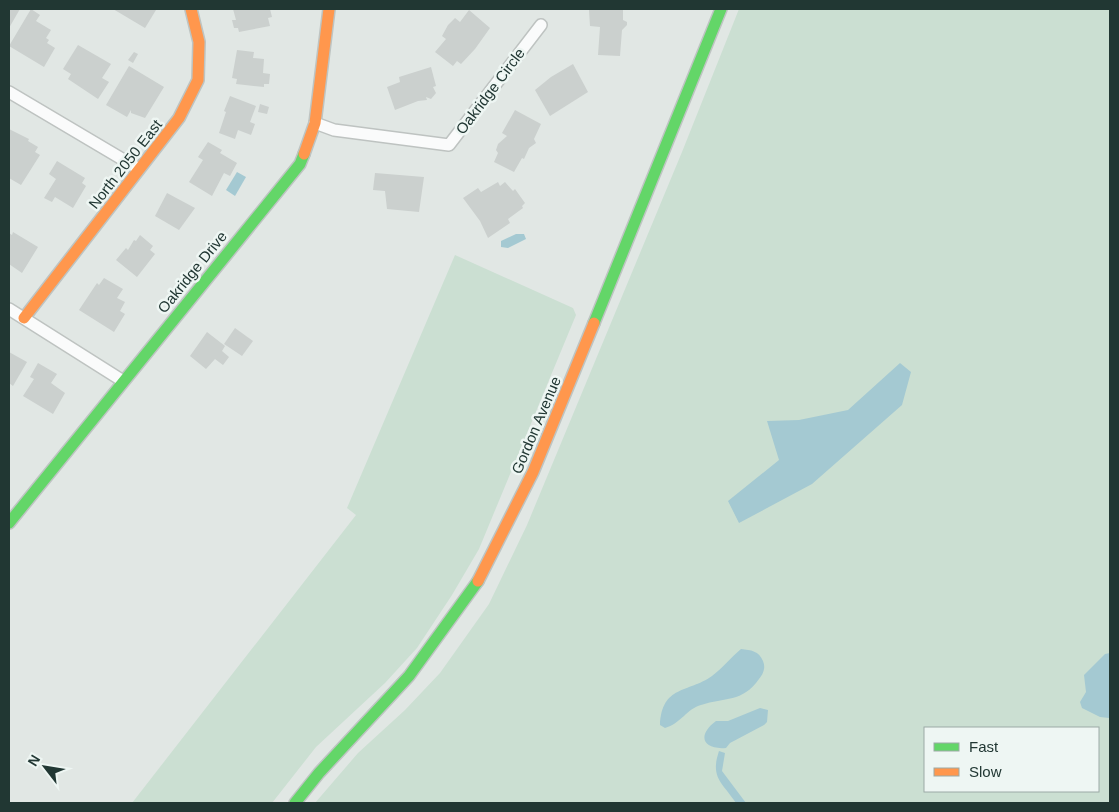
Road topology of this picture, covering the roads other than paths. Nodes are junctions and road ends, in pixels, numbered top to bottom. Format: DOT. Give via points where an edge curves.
graph roads {
  1 [pos="191,9"];
  2 [pos="328,9"];
  3 [pos="721,9"];
  4 [pos="540,25"];
  5 [pos="9,92"];
  6 [pos="314,123"];
  7 [pos="139,169"];
  8 [pos="9,309"];
  9 [pos="24,318"];
  10 [pos="123,380"];
  11 [pos="9,523"];
  12 [pos="295,803"];
  1 -- 7 [label="street, North 2050 East" via="199,42 198,80 179,118"];
  2 -- 6 [label="street, Oakridge Drive"];
  3 -- 12 [label="street, Gordon Avenue" via="533,472 505,530 474,586 438,640 398,690 308,784"];
  4 -- 6 [label="street, Oakridge Circle" via="449,145 334,130"];
  5 -- 7 [label="street"];
  6 -- 10 [label="street, Oakridge Drive" via="300,164"];
  7 -- 9 [label="street, North 2050 East"];
  8 -- 9 [label="street"];
  9 -- 10 [label="street"];
  10 -- 11 [label="street, Oakridge Drive"];
}
